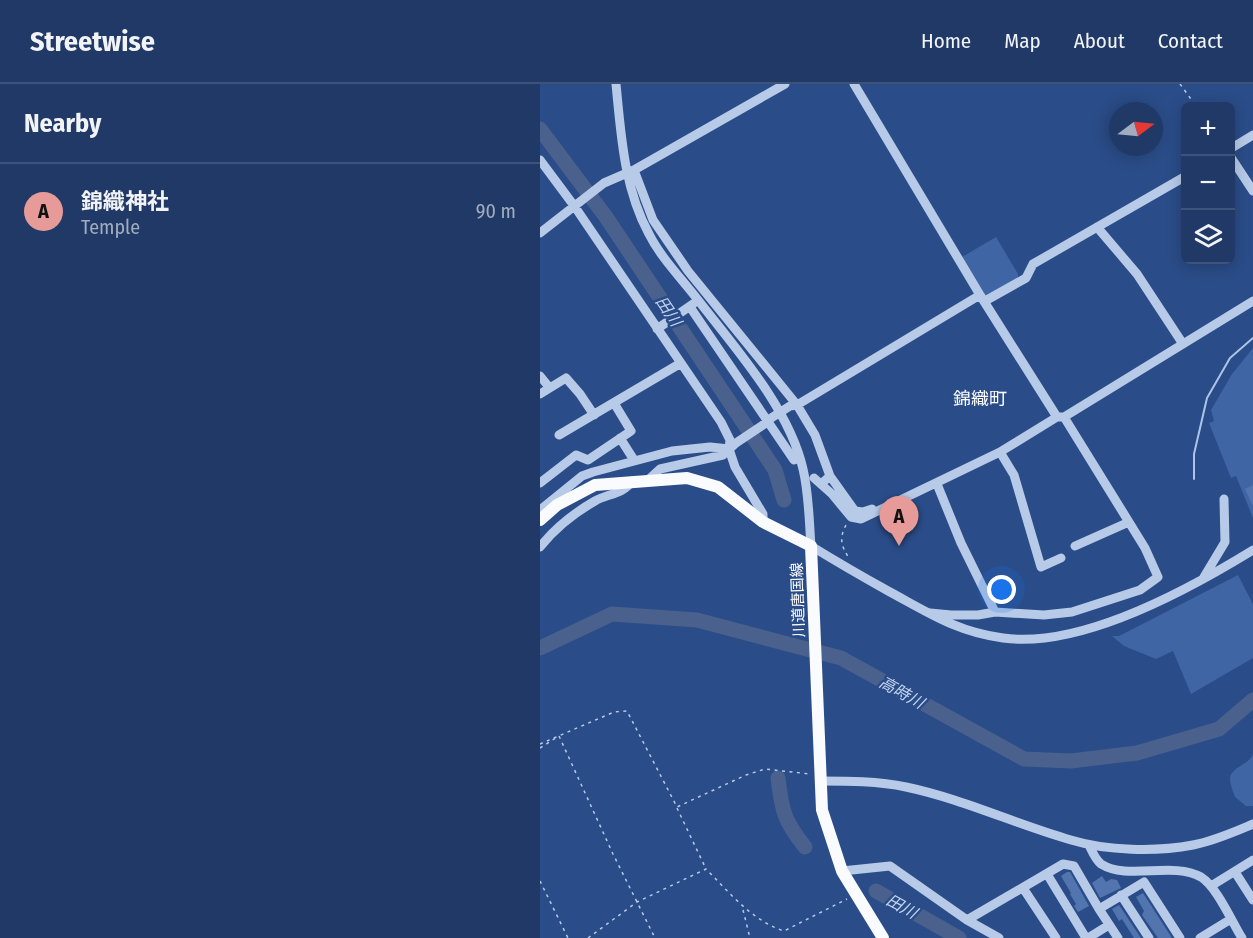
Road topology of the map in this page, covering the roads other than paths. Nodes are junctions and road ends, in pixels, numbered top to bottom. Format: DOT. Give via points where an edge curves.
graph roads {
  1 [pos="616,84"];
  2 [pos="785,84"];
  3 [pos="854,84"];
  4 [pos="1253,135"];
  5 [pos="1235,147"];
  6 [pos="540,160"];
  7 [pos="1235,164"];
  8 [pos="630,171"];
  9 [pos="1181,178"];
  10 [pos="1253,191"];
  11 [pos="576,205"];
  12 [pos="1097,227"];
  13 [pos="540,233"];
  14 [pos="702,296"];
  15 [pos="982,298"];
  16 [pos="1253,301"];
  17 [pos="689,308"];
  18 [pos="659,328"];
  19 [pos="1183,344"];
  20 [pos="681,363"];
  21 [pos="540,376"];
  22 [pos="549,387"];
  23 [pos="540,394"];
  24 [pos="614,403"];
  25 [pos="797,405"];
  26 [pos="594,415"];
  27 [pos="1061,417"];
  28 [pos="766,423"];
  29 [pos="559,435"];
  30 [pos="620,438"];
  31 [pos="733,446"];
  32 [pos="1000,452"];
  33 [pos="634,460"];
  34 [pos="794,460"];
  35 [pos="830,476"];
  36 [pos="648,480"];
  37 [pos="632,481"];
  38 [pos="540,483"];
  39 [pos="937,484"];
  40 [pos="1224,499"];
  41 [pos="892,505"];
  42 [pos="540,510"];
  43 [pos="540,520"];
  44 [pos="763,522"];
  45 [pos="1129,522"];
  46 [pos="1075,546"];
  47 [pos="540,547"];
  48 [pos="1253,550"];
  49 [pos="811,551"];
  50 [pos="1061,558"];
  51 [pos="1204,577"];
  52 [pos="995,612"];
  53 [pos="927,613"];
  54 [pos="819,775"];
  55 [pos="1253,824"];
  56 [pos="1089,845"];
  57 [pos="1253,860"];
  58 [pos="842,871"];
  59 [pos="1235,872"];
  60 [pos="1047,874"];
  61 [pos="1211,886"];
  62 [pos="1023,888"];
  63 [pos="1121,895"];
  64 [pos="1253,900"];
  65 [pos="1099,909"];
  66 [pos="1231,919"];
  67 [pos="967,920"];
  68 [pos="1109,924"];
  69 [pos="883,938"];
  70 [pos="999,938"];
  71 [pos="1056,938"];
  72 [pos="1087,938"];
  73 [pos="1118,938"];
  74 [pos="1149,938"];
  75 [pos="1180,938"];
  76 [pos="1200,938"];
  77 [pos="1242,938"];
  1 -- 8 [label="street"];
  2 -- 8 [label="street"];
  3 -- 15 [label="street"];
  4 -- 5 [label="street"];
  6 -- 11 [label="street"];
  7 -- 10 [label="street"];
  8 -- 11 [label="street" via="604,183"];
  8 -- 14 [label="street" via="639,213 649,236"];
  9 -- 12 [label="street"];
  11 -- 13 [label="street"];
  11 -- 18 [label="street"];
  12 -- 15 [label="street" via="1033,264 1026,278"];
  12 -- 19 [label="street" via="1137,274"];
  14 -- 17 [label="street"];
  14 -- 25 [label="street"];
  14 -- 49 [label="street" via="775,402 795,442 805,475"];
  15 -- 25 [label="street"];
  15 -- 27 [label="street"];
  16 -- 19 [label="street"];
  17 -- 18 [label="street"];
  17 -- 28 [label="street"];
  18 -- 20 [label="street"];
  19 -- 27 [label="street"];
  20 -- 24 [label="street"];
  20 -- 31 [label="street"];
  21 -- 22 [label="street"];
  22 -- 23 [label="street"];
  22 -- 26 [label="street" via="566,378"];
  24 -- 26 [label="street"];
  24 -- 30 [label="street" via="631,431"];
  25 -- 28 [label="street"];
  25 -- 35 [label="street"];
  26 -- 29 [label="street"];
  27 -- 32 [label="street"];
  27 -- 45 [label="street"];
  28 -- 31 [label="street"];
  28 -- 34 [label="street"];
  30 -- 33 [label="street"];
  30 -- 38 [label="street" via="588,460 576,455"];
  31 -- 33 [label="street" via="672,451"];
  31 -- 36 [label="street" via="717,458 660,469"];
  31 -- 44 [label="street" via="744,484 764,514"];
  32 -- 39 [label="street"];
  32 -- 50 [label="street" via="1014,474 1041,567"];
  33 -- 42 [label="street" via="582,476"];
  35 -- 41 [label="street" via="855,511"];
  35 -- 41 [label="street" via="817,481 854,518 861,519"];
  36 -- 37 [label="main road, 川道唐国線"];
  36 -- 44 [label="main road, 川道唐国線" via="687,478 718,487"];
  37 -- 43 [label="main road, 川道唐国線" via="595,485 557,505"];
  37 -- 47 [label="street" via="628,488 598,499 562,523"];
  39 -- 41 [label="street"];
  39 -- 52 [label="street"];
  40 -- 51 [label="street" via="1225,542"];
  44 -- 49 [label="main road, 川道唐国線"];
  45 -- 46 [label="street"];
  45 -- 52 [label="street" via="1158,577 1140,590 1072,612"];
  48 -- 51 [label="street"];
  49 -- 53 [label="street"];
  49 -- 54 [label="main road, 川道唐国線"];
  51 -- 53 [label="street" via="1155,604 1056,638 1004,638 960,628"];
  52 -- 53 [label="street"];
  54 -- 56 [label="street" via="904,787"];
  54 -- 58 [label="main road, 川道唐国線" via="822,810"];
  55 -- 56 [label="street" via="1193,845 1159,849"];
  56 -- 61 [label="street" via="1100,863 1112,868 1176,870 1202,878"];
  57 -- 59 [label="street"];
  58 -- 67 [label="street" via="890,866"];
  58 -- 69 [label="main road, 川道唐国線"];
  59 -- 61 [label="street"];
  59 -- 64 [label="street"];
  60 -- 62 [label="street"];
  60 -- 65 [label="street" via="1063,864 1074,866"];
  60 -- 72 [label="street"];
  61 -- 66 [label="street"];
  62 -- 67 [label="street"];
  62 -- 71 [label="street"];
  63 -- 65 [label="street"];
  63 -- 74 [label="street"];
  63 -- 75 [label="street" via="1144,882"];
  65 -- 68 [label="street"];
  66 -- 76 [label="street"];
  66 -- 77 [label="street"];
  67 -- 70 [label="street"];
  68 -- 72 [label="street"];
  68 -- 73 [label="street"];
}
